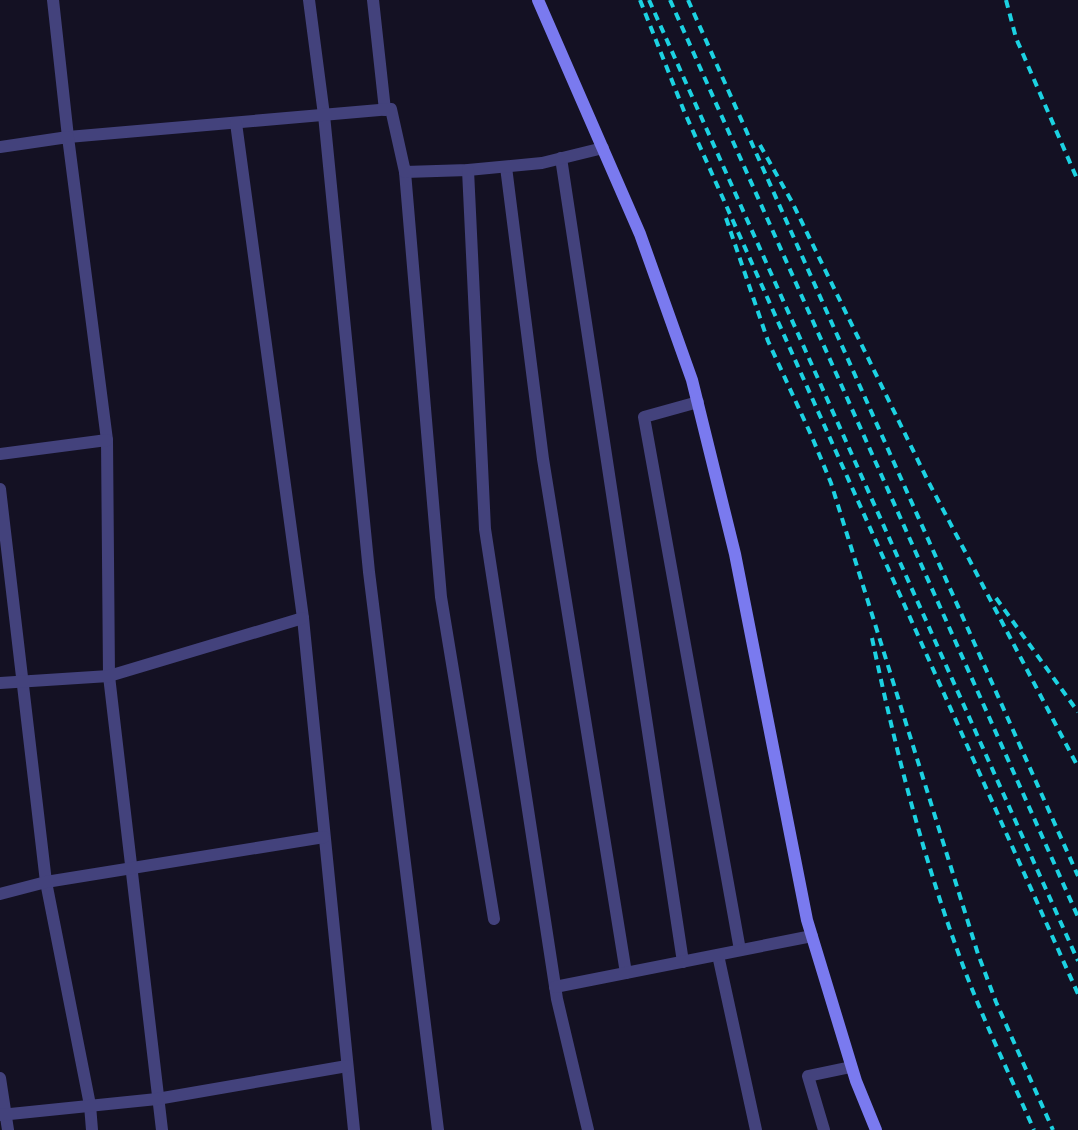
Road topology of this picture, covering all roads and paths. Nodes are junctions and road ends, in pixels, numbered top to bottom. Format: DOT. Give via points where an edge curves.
graph roads {
  1 [pos="53,0"];
  2 [pos="310,0"];
  3 [pos="373,0"];
  4 [pos="538,0"];
  5 [pos="385,110"];
  6 [pos="324,115"];
  7 [pos="236,123"];
  8 [pos="68,136"];
  9 [pos="0,147"];
  10 [pos="603,148"];
  11 [pos="561,158"];
  12 [pos="506,167"];
  13 [pos="468,170"];
  14 [pos="405,172"];
  15 [pos="698,402"];
  16 [pos="107,440"];
  17 [pos="0,454"];
  18 [pos="0,489"];
  19 [pos="303,618"];
  20 [pos="109,676"];
  21 [pos="24,680"];
  22 [pos="0,683"];
  23 [pos="324,837"];
  24 [pos="131,870"];
  25 [pos="46,882"];
  26 [pos="0,894"];
  27 [pos="494,919"];
  28 [pos="812,936"];
  29 [pos="740,950"];
  30 [pos="718,955"];
  31 [pos="683,962"];
  32 [pos="626,973"];
  33 [pos="555,987"];
  34 [pos="347,1066"];
  35 [pos="851,1067"];
  36 [pos="0,1078"];
  37 [pos="157,1099"];
  38 [pos="90,1105"];
  39 [pos="3,1115"];
  40 [pos="8,1130"];
  41 [pos="92,1130"];
  42 [pos="162,1130"];
  43 [pos="354,1130"];
  44 [pos="438,1130"];
  45 [pos="588,1130"];
  46 [pos="756,1130"];
  47 [pos="824,1130"];
  48 [pos="876,1130"];
  1 -- 8 [label="street"];
  2 -- 6 [label="street"];
  3 -- 5 [label="street"];
  4 -- 10 [label="main road"];
  5 -- 6 [label="street"];
  5 -- 14 [label="street" via="391,109"];
  6 -- 7 [label="street"];
  6 -- 44 [label="street" via="369,572"];
  7 -- 8 [label="street"];
  7 -- 19 [label="street"];
  8 -- 9 [label="street"];
  8 -- 16 [label="street"];
  10 -- 11 [label="street"];
  10 -- 15 [label="main road" via="640,234"];
  11 -- 12 [label="street"];
  11 -- 31 [label="street"];
  12 -- 13 [label="street"];
  12 -- 32 [label="street" via="543,459"];
  13 -- 14 [label="street"];
  13 -- 33 [label="street" via="485,529"];
  14 -- 27 [label="street" via="441,597"];
  15 -- 28 [label="main road" via="734,554"];
  15 -- 29 [label="street" via="644,416"];
  16 -- 17 [label="street"];
  16 -- 20 [label="street"];
  18 -- 21 [label="street"];
  19 -- 20 [label="street"];
  19 -- 23 [label="street"];
  20 -- 21 [label="street"];
  20 -- 24 [label="street"];
  21 -- 22 [label="street"];
  21 -- 25 [label="street"];
  23 -- 24 [label="street"];
  23 -- 34 [label="street"];
  24 -- 25 [label="street"];
  24 -- 37 [label="street"];
  25 -- 26 [label="street"];
  25 -- 38 [label="street"];
  28 -- 29 [label="street"];
  28 -- 35 [label="main road"];
  29 -- 30 [label="street"];
  30 -- 31 [label="street"];
  30 -- 46 [label="street"];
  31 -- 32 [label="street"];
  32 -- 33 [label="street"];
  33 -- 45 [label="street"];
  34 -- 37 [label="street"];
  34 -- 43 [label="street"];
  35 -- 47 [label="street" via="808,1076"];
  35 -- 48 [label="main road"];
  36 -- 39 [label="street"];
  37 -- 38 [label="street"];
  37 -- 42 [label="street"];
  38 -- 39 [label="street"];
  38 -- 41 [label="street"];
  39 -- 40 [label="street"];
}
